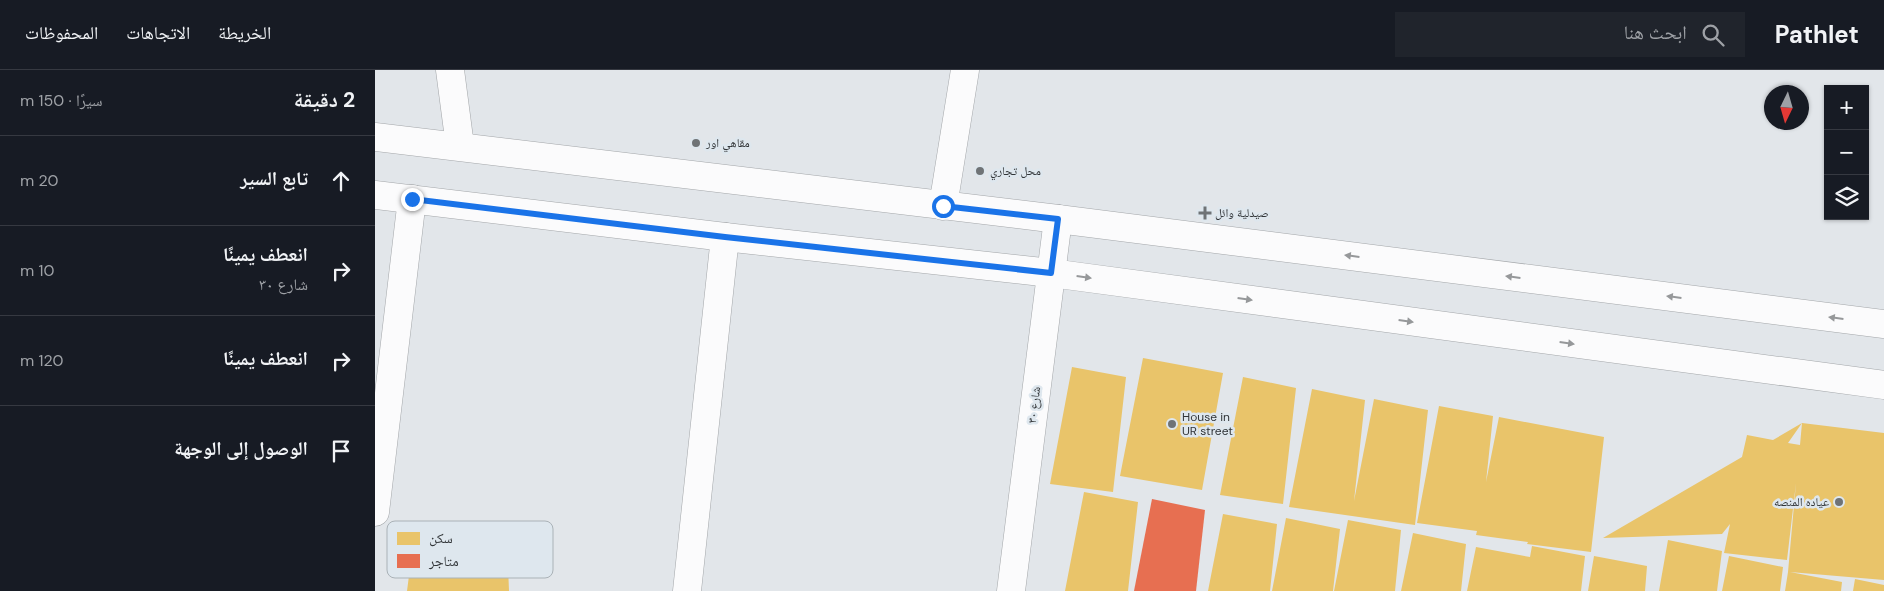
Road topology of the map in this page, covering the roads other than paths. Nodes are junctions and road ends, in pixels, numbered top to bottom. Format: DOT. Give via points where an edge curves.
graph roads {
  1 [pos="450,70"];
  2 [pos="965,70"];
  3 [pos="375,137"];
  4 [pos="461,146"];
  5 [pos="375,195"];
  6 [pos="412,199"];
  7 [pos="943,206"];
  8 [pos="1058,219"];
  9 [pos="725,237"];
  10 [pos="1051,273"];
  11 [pos="1884,324"];
  12 [pos="1884,385"];
  13 [pos="375,512"];
  14 [pos="687,591"];
  15 [pos="1011,591"];
  1 -- 4 [label="street"];
  2 -- 7 [label="street"];
  3 -- 4 [label="street"];
  4 -- 7 [label="street"];
  5 -- 6 [label="street"];
  6 -- 9 [label="street"];
  6 -- 13 [label="street"];
  7 -- 8 [label="street"];
  8 -- 10 [label="street, شارع ٣٠"];
  11 -- 8 [label="street, one-way"];
  9 -- 10 [label="street"];
  9 -- 14 [label="street"];
  10 -- 12 [label="street, one-way"];
  10 -- 15 [label="street, شارع ٣٠"];
}
